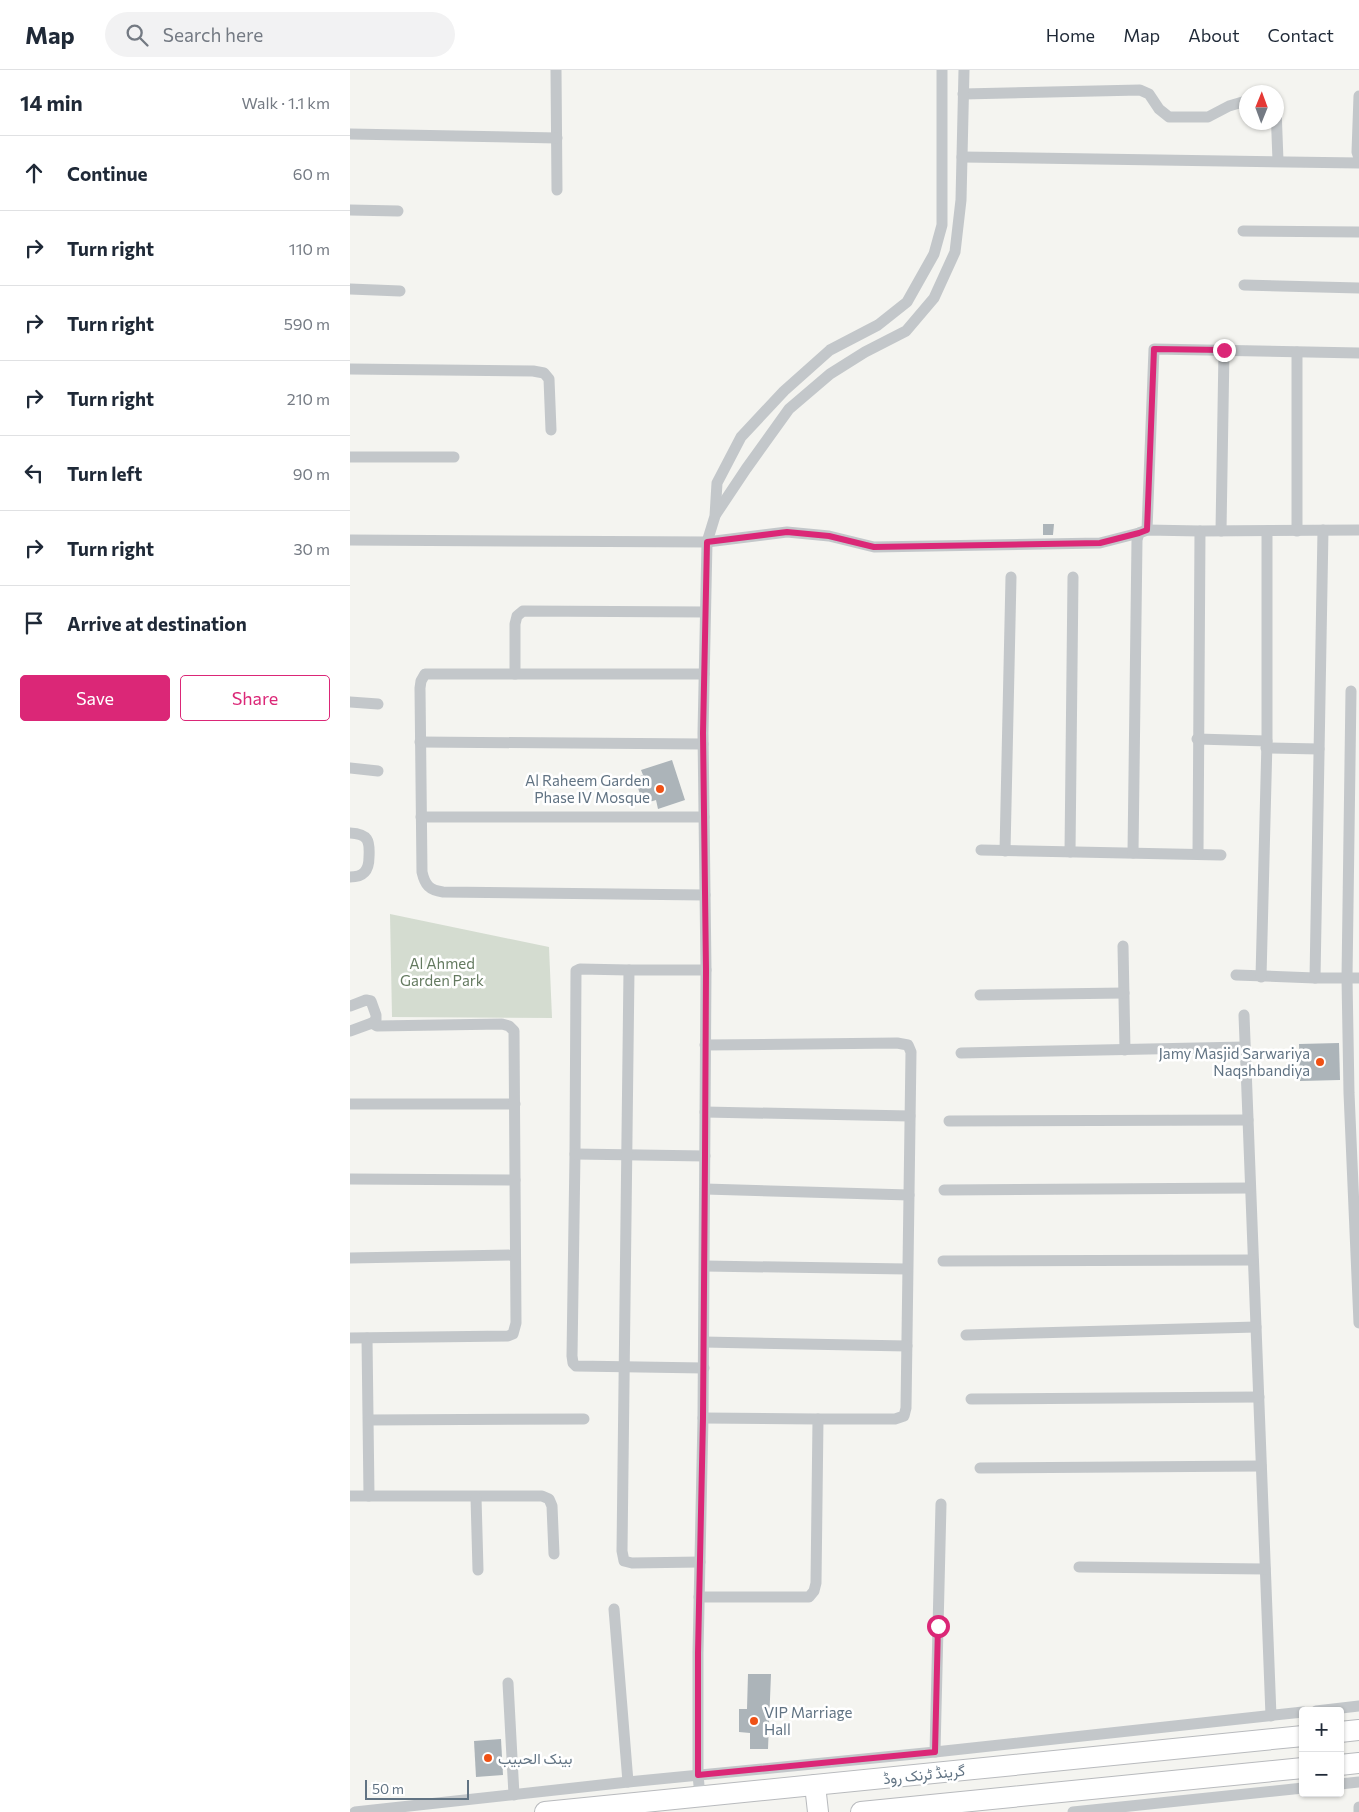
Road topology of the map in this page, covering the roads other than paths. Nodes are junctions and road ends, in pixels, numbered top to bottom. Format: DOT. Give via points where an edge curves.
graph roads {
  1 [pos="556,70"];
  2 [pos="942,70"];
  3 [pos="964,70"];
  4 [pos="963,94"];
  5 [pos="1359,96"];
  6 [pos="1239,103"];
  7 [pos="1277,130"];
  8 [pos="350,134"];
  9 [pos="557,138"];
  10 [pos="962,157"];
  11 [pos="1359,158"];
  12 [pos="1278,161"];
  13 [pos="1359,163"];
  14 [pos="557,190"];
  15 [pos="942,199"];
  16 [pos="961,200"];
  17 [pos="350,210"];
  18 [pos="398,211"];
  19 [pos="1243,231"];
  20 [pos="1359,232"];
  21 [pos="1244,284"];
  22 [pos="1359,288"];
  23 [pos="350,289"];
  24 [pos="400,291"];
  25 [pos="1224,350"];
  26 [pos="1297,352"];
  27 [pos="1359,352"];
  28 [pos="350,369"];
  29 [pos="551,430"];
  30 [pos="350,457"];
  31 [pos="454,457"];
  32 [pos="715,516"];
  33 [pos="1324,530"];
  34 [pos="1359,530"];
  35 [pos="1143,531"];
  36 [pos="1200,531"];
  37 [pos="1221,531"];
  38 [pos="1267,531"];
  39 [pos="1296,531"];
  40 [pos="350,540"];
  41 [pos="707,542"];
  42 [pos="1011,577"];
  43 [pos="1072,577"];
  44 [pos="705,612"];
  45 [pos="515,674"];
  46 [pos="704,674"];
  47 [pos="1351,690"];
  48 [pos="350,702"];
  49 [pos="378,704"];
  50 [pos="1197,739"];
  51 [pos="420,742"];
  52 [pos="703,744"];
  53 [pos="1267,745"];
  54 [pos="1319,749"];
  55 [pos="350,768"];
  56 [pos="378,771"];
  57 [pos="421,817"];
  58 [pos="704,817"];
  59 [pos="350,833"];
  60 [pos="981,850"];
  61 [pos="1005,851"];
  62 [pos="1070,852"];
  63 [pos="1133,853"];
  64 [pos="1198,854"];
  65 [pos="1221,855"];
  66 [pos="350,877"];
  67 [pos="705,895"];
  68 [pos="1124,946"];
  69 [pos="628,970"];
  70 [pos="706,970"];
  71 [pos="1236,975"];
  72 [pos="1261,977"];
  73 [pos="1315,978"];
  74 [pos="1353,978"];
  75 [pos="1124,993"];
  76 [pos="980,996"];
  77 [pos="350,1006"];
  78 [pos="1244,1015"];
  79 [pos="1354,1022"];
  80 [pos="372,1024"];
  81 [pos="350,1032"];
  82 [pos="705,1045"];
  83 [pos="1245,1047"];
  84 [pos="1125,1050"];
  85 [pos="961,1053"];
  86 [pos="1354,1092"];
  87 [pos="350,1104"];
  88 [pos="515,1104"];
  89 [pos="705,1112"];
  90 [pos="910,1116"];
  91 [pos="1248,1120"];
  92 [pos="950,1121"];
  93 [pos="575,1154"];
  94 [pos="627,1154"];
  95 [pos="705,1156"];
  96 [pos="1356,1170"];
  97 [pos="350,1179"];
  98 [pos="515,1180"];
  99 [pos="1250,1188"];
  100 [pos="705,1190"];
  101 [pos="944,1190"];
  102 [pos="909,1195"];
  103 [pos="1358,1250"];
  104 [pos="515,1255"];
  105 [pos="350,1258"];
  106 [pos="1253,1260"];
  107 [pos="943,1261"];
  108 [pos="704,1266"];
  109 [pos="908,1269"];
  110 [pos="1359,1323"];
  111 [pos="1256,1327"];
  112 [pos="966,1335"];
  113 [pos="350,1338"];
  114 [pos="367,1338"];
  115 [pos="704,1342"];
  116 [pos="907,1346"];
  117 [pos="624,1366"];
  118 [pos="704,1368"];
  119 [pos="1259,1398"];
  120 [pos="971,1399"];
  121 [pos="703,1418"];
  122 [pos="584,1419"];
  123 [pos="818,1419"];
  124 [pos="369,1420"];
  125 [pos="1261,1466"];
  126 [pos="980,1468"];
  127 [pos="350,1496"];
  128 [pos="370,1496"];
  129 [pos="476,1497"];
  130 [pos="941,1504"];
  131 [pos="554,1554"];
  132 [pos="700,1562"];
  133 [pos="1079,1567"];
  134 [pos="1265,1569"];
  135 [pos="478,1570"];
  136 [pos="699,1597"];
  137 [pos="614,1609"];
  138 [pos="508,1683"];
  139 [pos="1359,1706"];
  140 [pos="1344,1708"];
  141 [pos="1299,1712"];
  142 [pos="1271,1716"];
  143 [pos="1359,1730"];
  144 [pos="1344,1732"];
  145 [pos="1299,1736"];
  146 [pos="935,1752"];
  147 [pos="1359,1763"];
  148 [pos="1344,1764"];
  149 [pos="1299,1769"];
  150 [pos="698,1775"];
  151 [pos="628,1782"];
  152 [pos="1359,1782"];
  153 [pos="1344,1784"];
  154 [pos="815,1785"];
  155 [pos="1299,1788"];
  156 [pos="514,1795"];
  157 [pos="700,1796"];
  158 [pos="1030,1804"];
  159 [pos="1359,1807"];
  160 [pos="355,1812"];
  161 [pos="545,1812"];
  162 [pos="818,1812"];
  163 [pos="861,1812"];
  164 [pos="1073,1812"];
  165 [pos="1358,1812"];
  1 -- 9 [label="street"];
  2 -- 15 [label="street"];
  3 -- 4 [label="street"];
  4 -- 6 [label="street" via="1140,90 1149,94 1159,109 1169,116 1208,117"];
  4 -- 10 [label="street"];
  5 -- 11 [label="street"];
  7 -- 12 [label="street"];
  8 -- 9 [label="street"];
  9 -- 14 [label="street"];
  10 -- 12 [label="street"];
  10 -- 16 [label="street"];
  12 -- 13 [label="street"];
  15 -- 16 [label="street"];
  15 -- 32 [label="street" via="942,225 934,254 907,302 878,325 830,350 740,437 717,483"];
  16 -- 32 [label="street" via="954,252 934,298 906,331 830,374 789,409"];
  17 -- 18 [label="street"];
  19 -- 20 [label="street"];
  21 -- 22 [label="street"];
  23 -- 24 [label="street"];
  25 -- 26 [label="street"];
  25 -- 35 [label="street" via="1154,349"];
  25 -- 37 [label="street"];
  26 -- 27 [label="street"];
  26 -- 39 [label="street"];
  28 -- 29 [label="street" via="544,373 549,379"];
  30 -- 31 [label="street"];
  32 -- 41 [label="street"];
  33 -- 34 [label="street"];
  33 -- 39 [label="street"];
  33 -- 54 [label="street"];
  35 -- 36 [label="street"];
  35 -- 41 [label="street" via="1100,543 874,547 829,536 787,532"];
  35 -- 63 [label="street" via="1137,540"];
  36 -- 37 [label="street"];
  36 -- 50 [label="street"];
  37 -- 38 [label="street"];
  38 -- 39 [label="street"];
  38 -- 53 [label="street"];
  40 -- 41 [label="street"];
  41 -- 44 [label="street"];
  42 -- 61 [label="street"];
  43 -- 62 [label="street"];
  44 -- 45 [label="street" via="523,611 517,616"];
  44 -- 46 [label="street"];
  45 -- 46 [label="street"];
  45 -- 51 [label="street" via="425,674 420,688"];
  46 -- 52 [label="street"];
  47 -- 74 [label="street"];
  48 -- 49 [label="street"];
  50 -- 53 [label="street"];
  50 -- 64 [label="street"];
  51 -- 52 [label="street"];
  51 -- 57 [label="street"];
  52 -- 58 [label="street"];
  53 -- 54 [label="street"];
  53 -- 72 [label="street"];
  54 -- 73 [label="street"];
  55 -- 56 [label="street"];
  57 -- 58 [label="street"];
  57 -- 67 [label="street" via="422,872 424,883 433,890"];
  58 -- 67 [label="street"];
  59 -- 66 [label="street" via="364,836 370,845 369,865 365,872"];
  60 -- 61 [label="street"];
  61 -- 62 [label="street"];
  62 -- 63 [label="street"];
  63 -- 64 [label="street"];
  64 -- 65 [label="street"];
  67 -- 70 [label="street"];
  68 -- 75 [label="street"];
  69 -- 70 [label="street"];
  69 -- 93 [label="street" via="576,971"];
  69 -- 94 [label="street"];
  70 -- 82 [label="street"];
  71 -- 72 [label="street"];
  72 -- 73 [label="street"];
  73 -- 74 [label="street"];
  74 -- 79 [label="street"];
  75 -- 76 [label="street"];
  75 -- 84 [label="street"];
  77 -- 80 [label="street" via="371,1001 376,1015"];
  78 -- 83 [label="street"];
  79 -- 86 [label="street"];
  80 -- 81 [label="street"];
  80 -- 88 [label="street" via="509,1026 514,1031"];
  82 -- 89 [label="street"];
  82 -- 90 [label="street" via="908,1045 911,1052"];
  83 -- 84 [label="street"];
  83 -- 91 [label="street"];
  84 -- 85 [label="street"];
  86 -- 96 [label="street"];
  87 -- 88 [label="street"];
  88 -- 98 [label="street"];
  89 -- 90 [label="street"];
  89 -- 95 [label="street"];
  90 -- 102 [label="street"];
  91 -- 92 [label="street"];
  91 -- 99 [label="street"];
  93 -- 94 [label="street"];
  93 -- 117 [label="street" via="573,1363 576,1366"];
  94 -- 95 [label="street"];
  94 -- 117 [label="street"];
  95 -- 100 [label="street"];
  96 -- 103 [label="street"];
  97 -- 98 [label="street"];
  98 -- 104 [label="street"];
  99 -- 101 [label="street"];
  99 -- 106 [label="street"];
  100 -- 102 [label="street"];
  100 -- 108 [label="street"];
  102 -- 109 [label="street"];
  103 -- 110 [label="street"];
  104 -- 105 [label="street"];
  104 -- 114 [label="street" via="516,1324 513,1334"];
  106 -- 107 [label="street"];
  106 -- 111 [label="street"];
  108 -- 109 [label="street"];
  108 -- 115 [label="street"];
  109 -- 116 [label="street"];
  111 -- 112 [label="street"];
  111 -- 119 [label="street"];
  113 -- 114 [label="street"];
  114 -- 124 [label="street"];
  115 -- 116 [label="street"];
  115 -- 118 [label="street"];
  116 -- 123 [label="street" via="904,1416 895,1419"];
  117 -- 118 [label="street"];
  117 -- 132 [label="street" via="624,1561"];
  118 -- 121 [label="street"];
  119 -- 120 [label="street"];
  119 -- 125 [label="street"];
  121 -- 123 [label="street"];
  121 -- 132 [label="street"];
  122 -- 124 [label="street"];
  123 -- 136 [label="street" via="814,1591 809,1597"];
  124 -- 128 [label="street"];
  125 -- 126 [label="street"];
  125 -- 134 [label="street"];
  127 -- 128 [label="street"];
  128 -- 129 [label="street"];
  129 -- 131 [label="street" via="542,1496 549,1499"];
  129 -- 135 [label="street"];
  130 -- 146 [label="street"];
  132 -- 136 [label="street"];
  133 -- 134 [label="street"];
  134 -- 142 [label="street"];
  136 -- 150 [label="street"];
  137 -- 151 [label="street"];
  138 -- 156 [label="street"];
  139 -- 140 [label="street"];
  141 -- 142 [label="street"];
  142 -- 146 [label="street"];
  143 -- 144 [label="highway"];
  145 -- 154 [label="highway, گرینڈ ٹرنک روڈ"];
  146 -- 150 [label="street"];
  147 -- 148 [label="highway"];
  149 -- 158 [label="highway, گرینڈ ٹرنک روڈ"];
  150 -- 151 [label="street"];
  150 -- 157 [label="street"];
  151 -- 156 [label="street"];
  152 -- 153 [label="street"];
  154 -- 157 [label="highway, گرینڈ ٹرنک روڈ"];
  154 -- 162 [label="highway"];
  155 -- 164 [label="street"];
  156 -- 160 [label="street"];
  157 -- 161 [label="highway, گرینڈ ٹرنک روڈ"];
  158 -- 163 [label="highway, گرینڈ ٹرنک روڈ"];
  159 -- 165 [label="street"];
}
